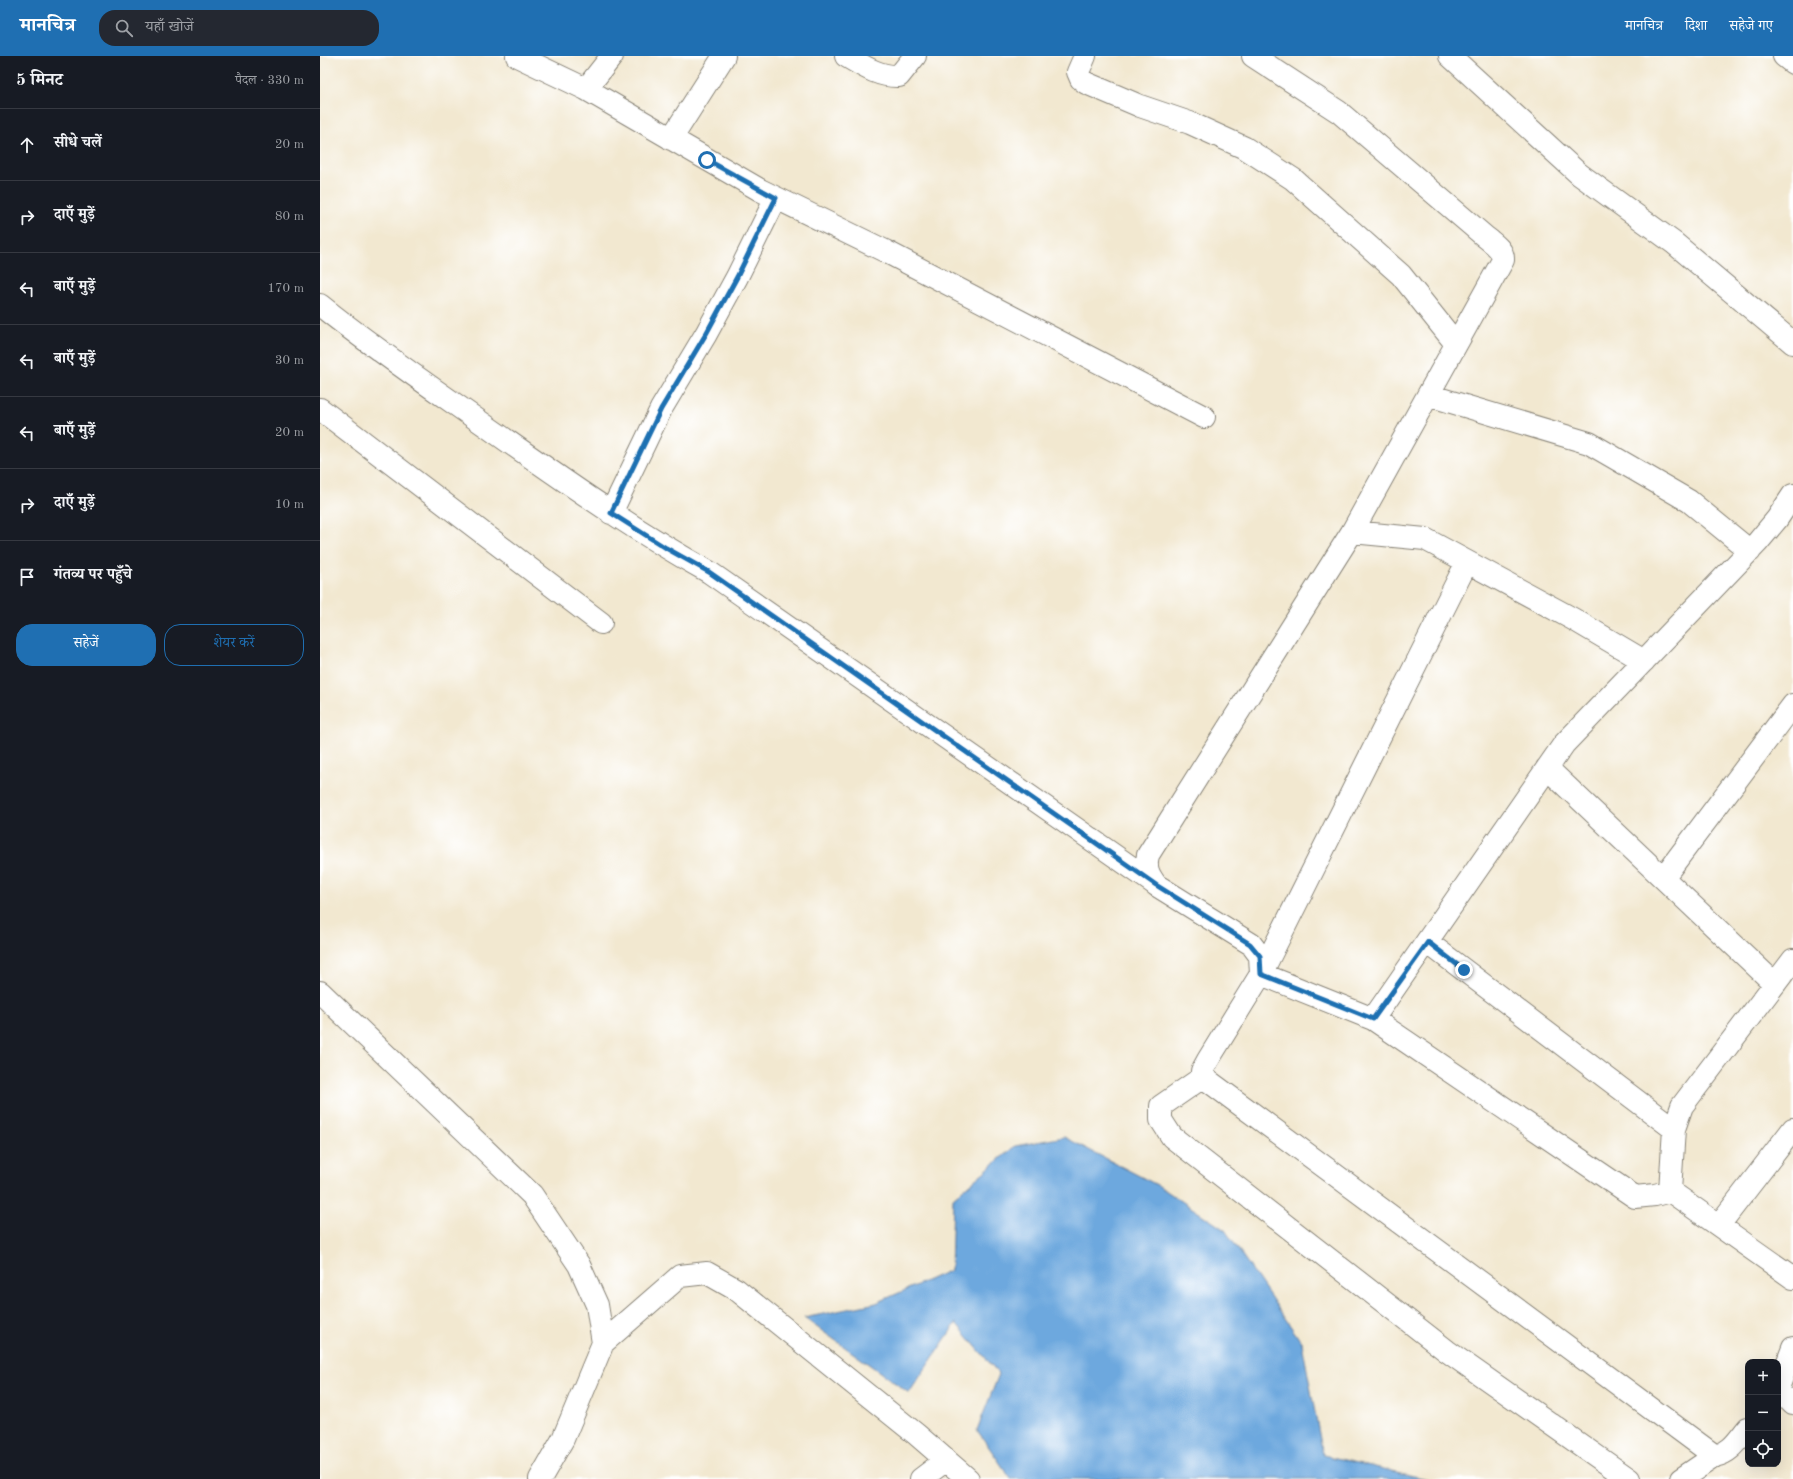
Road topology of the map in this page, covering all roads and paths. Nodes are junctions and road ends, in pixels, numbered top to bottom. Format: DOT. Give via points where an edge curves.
graph roads {
  1 [pos="517,56"];
  2 [pos="612,56"];
  3 [pos="724,56"];
  4 [pos="846,56"];
  5 [pos="915,56"];
  6 [pos="1085,56"];
  7 [pos="1253,56"];
  8 [pos="1450,56"];
  9 [pos="1784,56"];
  10 [pos="1793,64"];
  11 [pos="586,89"];
  12 [pos="671,139"];
  13 [pos="776,198"];
  14 [pos="320,305"];
  15 [pos="1793,343"];
  16 [pos="1456,344"];
  17 [pos="1428,395"];
  18 [pos="320,409"];
  19 [pos="1204,417"];
  20 [pos="1793,495"];
  21 [pos="611,513"];
  22 [pos="1352,532"];
  23 [pos="1750,551"];
  24 [pos="1467,562"];
  25 [pos="601,623"];
  26 [pos="1644,661"];
  27 [pos="1793,705"];
  28 [pos="1547,768"];
  29 [pos="1663,878"];
  30 [pos="1156,885"];
  31 [pos="1428,942"];
  32 [pos="1793,960"];
  33 [pos="1261,974"];
  34 [pos="1775,984"];
  35 [pos="320,992"];
  36 [pos="1373,1019"];
  37 [pos="1203,1077"];
  38 [pos="1793,1128"];
  39 [pos="1674,1129"];
  40 [pos="1670,1191"];
  41 [pos="1719,1225"];
  42 [pos="1793,1278"];
  43 [pos="603,1343"];
  44 [pos="1793,1348"];
  45 [pos="1781,1380"];
  46 [pos="1781,1397"];
  47 [pos="1793,1404"];
  48 [pos="1746,1431"];
  49 [pos="1715,1456"];
  50 [pos="946,1460"];
  51 [pos="540,1479"];
  52 [pos="921,1479"];
  53 [pos="968,1479"];
  54 [pos="1629,1479"];
  55 [pos="1681,1479"];
  1 -- 11 [label="street"];
  2 -- 11 [label="street"];
  3 -- 12 [label="street"];
  4 -- 5 [label="street" via="888,76 899,76"];
  6 -- 16 [label="street" via="1078,72 1080,79 1086,83 1140,106 1190,123 1245,148 1293,179 1401,275"];
  7 -- 16 [label="street" via="1338,112 1502,251 1503,260"];
  8 -- 15 [label="street" via="1579,174 1674,243"];
  9 -- 10 [label="street"];
  11 -- 12 [label="street"];
  12 -- 13 [label="street"];
  13 -- 19 [label="street" via="892,255"];
  13 -- 21 [label="street" via="706,334 661,409"];
  14 -- 21 [label="street" via="362,339"];
  16 -- 17 [label="street"];
  17 -- 22 [label="street"];
  17 -- 23 [label="street" via="1588,442 1689,501"];
  18 -- 25 [label="street"];
  20 -- 23 [label="street"];
  21 -- 30 [label="street" via="709,572"];
  22 -- 24 [label="street" via="1425,539"];
  22 -- 30 [label="street" via="1148,855 1148,873"];
  23 -- 26 [label="street"];
  24 -- 26 [label="street"];
  24 -- 33 [label="street"];
  26 -- 28 [label="street" via="1564,744"];
  27 -- 29 [label="street"];
  28 -- 29 [label="street"];
  28 -- 31 [label="street"];
  29 -- 34 [label="street"];
  30 -- 33 [label="street" via="1250,944 1260,956"];
  31 -- 36 [label="street"];
  31 -- 39 [label="street"];
  32 -- 34 [label="street"];
  33 -- 36 [label="street"];
  33 -- 37 [label="street" via="1202,1071"];
  34 -- 39 [label="street" via="1682,1106"];
  35 -- 43 [label="street" via="532,1195 579,1266 597,1305"];
  36 -- 40 [label="street" via="1635,1196 1655,1196"];
  37 -- 49 [label="street"];
  37 -- 54 [label="street" via="1161,1106 1161,1120 1172,1137 1447,1351"];
  38 -- 41 [label="street"];
  39 -- 40 [label="street"];
  40 -- 41 [label="street"];
  41 -- 42 [label="street"];
  43 -- 50 [label="street" via="680,1276 707,1273 737,1290"];
  43 -- 51 [label="street" via="563,1439"];
  44 -- 45 [label="street"];
  46 -- 47 [label="street"];
  48 -- 49 [label="street" via="1732,1448 1724,1454"];
  49 -- 55 [label="street"];
  50 -- 52 [label="street"];
  50 -- 53 [label="street"];
}
